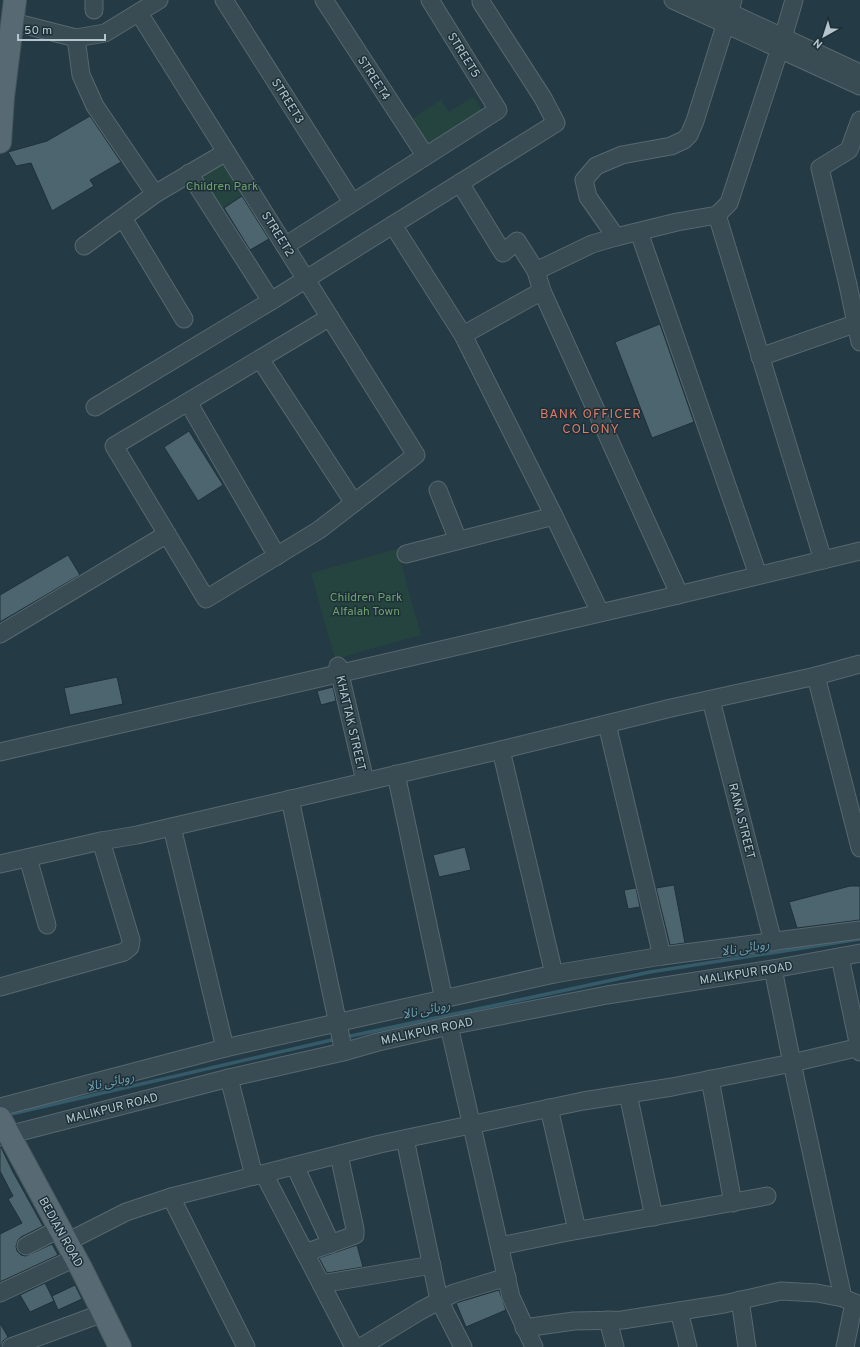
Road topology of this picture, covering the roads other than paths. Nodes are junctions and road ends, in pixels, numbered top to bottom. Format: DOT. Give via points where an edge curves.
graph roads {
  1 [pos="15,0"];
  2 [pos="159,0"];
  3 [pos="224,0"];
  4 [pos="324,0"];
  5 [pos="430,0"];
  6 [pos="482,0"];
  7 [pos="703,0"];
  8 [pos="794,0"];
  9 [pos="675,1"];
  10 [pos="730,12"];
  11 [pos="139,13"];
  12 [pos="13,22"];
  13 [pos="76,38"];
  14 [pos="782,43"];
  15 [pos="860,73"];
  16 [pos="860,86"];
  17 [pos="860,120"];
  18 [pos="0,142"];
  19 [pos="226,152"];
  20 [pos="425,155"];
  21 [pos="189,173"];
  22 [pos="460,183"];
  23 [pos="155,194"];
  24 [pos="352,202"];
  25 [pos="717,215"];
  26 [pos="123,218"];
  27 [pos="393,225"];
  28 [pos="639,232"];
  29 [pos="616,237"];
  30 [pos="84,246"];
  31 [pos="285,246"];
  32 [pos="536,271"];
  33 [pos="306,279"];
  34 [pos="542,291"];
  35 [pos="271,301"];
  36 [pos="330,317"];
  37 [pos="184,319"];
  38 [pos="858,322"];
  39 [pos="463,335"];
  40 [pos="860,342"];
  41 [pos="760,357"];
  42 [pos="260,359"];
  43 [pos="188,402"];
  44 [pos="95,407"];
  45 [pos="438,490"];
  46 [pos="354,503"];
  47 [pos="554,516"];
  48 [pos="167,534"];
  49 [pos="458,540"];
  50 [pos="860,544"];
  51 [pos="860,551"];
  52 [pos="406,554"];
  53 [pos="277,556"];
  54 [pos="822,557"];
  55 [pos="757,571"];
  56 [pos="677,591"];
  57 [pos="597,606"];
  58 [pos="0,634"];
  59 [pos="860,664"];
  60 [pos="339,670"];
  61 [pos="816,676"];
  62 [pos="711,700"];
  63 [pos="607,724"];
  64 [pos="12,742"];
  65 [pos="501,750"];
  66 [pos="0,752"];
  67 [pos="396,774"];
  68 [pos="365,781"];
  69 [pos="290,799"];
  70 [pos="172,827"];
  71 [pos="101,842"];
  72 [pos="860,848"];
  73 [pos="28,858"];
  74 [pos="0,864"];
  75 [pos="47,925"];
  76 [pos="860,930"];
  77 [pos="772,942"];
  78 [pos="860,953"];
  79 [pos="662,956"];
  80 [pos="840,957"];
  81 [pos="773,969"];
  82 [pos="554,974"];
  83 [pos="0,987"];
  84 [pos="444,1000"];
  85 [pos="449,1026"];
  86 [pos="340,1038"];
  87 [pos="225,1048"];
  88 [pos="860,1049"];
  89 [pos="792,1063"];
  90 [pos="229,1078"];
  91 [pos="710,1079"];
  92 [pos="628,1094"];
  93 [pos="0,1107"];
  94 [pos="549,1108"];
  95 [pos="471,1124"];
  96 [pos="3,1130"];
  97 [pos="405,1139"];
  98 [pos="340,1155"];
  99 [pos="295,1166"];
  100 [pos="259,1175"];
  101 [pos="767,1196"];
  102 [pos="171,1197"];
  103 [pos="733,1203"];
  104 [pos="654,1217"];
  105 [pos="577,1230"];
  106 [pos="67,1243"];
  107 [pos="331,1244"];
  108 [pos="26,1246"];
  109 [pos="500,1246"];
  110 [pos="305,1253"];
  111 [pos="432,1265"];
  112 [pos="507,1277"];
  113 [pos="321,1284"];
  114 [pos="0,1293"];
  115 [pos="440,1300"];
  116 [pos="740,1300"];
  117 [pos="852,1302"];
  118 [pos="679,1311"];
  119 [pos="103,1312"];
  120 [pos="608,1320"];
  121 [pos="524,1328"];
  122 [pos="382,1341"];
  123 [pos="11,1347"];
  124 [pos="120,1347"];
  125 [pos="246,1347"];
  126 [pos="354,1347"];
  127 [pos="361,1347"];
  128 [pos="463,1347"];
  129 [pos="534,1347"];
  130 [pos="615,1347"];
  131 [pos="688,1347"];
  132 [pos="748,1347"];
  133 [pos="845,1347"];
  1 -- 12 [label="main road"];
  2 -- 11 [label="street"];
  3 -- 24 [label="street, STREET3"];
  4 -- 20 [label="street, STREET4"];
  5 -- 20 [label="street, STREET5" via="498,110"];
  6 -- 22 [label="street" via="556,122"];
  7 -- 10 [label="street"];
  8 -- 14 [label="street"];
  9 -- 10 [label="street"];
  10 -- 14 [label="street"];
  10 -- 29 [label="street" via="689,135 671,146 622,155 596,166 584,180 588,197"];
  11 -- 13 [label="street" via="105,33"];
  11 -- 19 [label="street, STREET2"];
  12 -- 13 [label="street"];
  12 -- 18 [label="main road"];
  13 -- 23 [label="street" via="81,75 95,106"];
  14 -- 15 [label="street"];
  14 -- 16 [label="street"];
  14 -- 25 [label="street" via="729,203"];
  17 -- 38 [label="street" via="849,150 820,168"];
  19 -- 21 [label="street"];
  19 -- 31 [label="street, STREET2"];
  20 -- 24 [label="street"];
  21 -- 23 [label="street"];
  21 -- 35 [label="street"];
  22 -- 27 [label="street"];
  22 -- 32 [label="street" via="503,253 517,241"];
  23 -- 26 [label="street"];
  24 -- 31 [label="street"];
  25 -- 28 [label="street"];
  25 -- 41 [label="street"];
  26 -- 30 [label="street"];
  26 -- 37 [label="street"];
  27 -- 33 [label="street"];
  27 -- 39 [label="street"];
  28 -- 29 [label="street"];
  28 -- 55 [label="street"];
  29 -- 32 [label="street" via="592,244"];
  31 -- 33 [label="street, STREET2"];
  32 -- 34 [label="street"];
  33 -- 35 [label="street"];
  33 -- 36 [label="street, STREET2"];
  34 -- 39 [label="street"];
  34 -- 56 [label="street"];
  35 -- 44 [label="street"];
  36 -- 42 [label="street"];
  36 -- 46 [label="street, STREET2" via="416,455"];
  38 -- 40 [label="street"];
  38 -- 41 [label="street"];
  39 -- 47 [label="street"];
  41 -- 54 [label="street"];
  42 -- 43 [label="street"];
  42 -- 46 [label="street"];
  43 -- 48 [label="street" via="114,446"];
  43 -- 53 [label="street"];
  45 -- 49 [label="street"];
  46 -- 53 [label="street" via="319,530"];
  47 -- 49 [label="street"];
  47 -- 57 [label="street"];
  48 -- 53 [label="street" via="206,599"];
  48 -- 58 [label="street"];
  49 -- 52 [label="street"];
  50 -- 54 [label="street"];
  51 -- 54 [label="street"];
  54 -- 55 [label="street"];
  55 -- 56 [label="street"];
  56 -- 57 [label="street"];
  56 -- 60 [label="street"];
  57 -- 60 [label="street"];
  59 -- 61 [label="street"];
  60 -- 64 [label="street" via="205,697"];
  60 -- 68 [label="street, KHATTAK STREET"];
  61 -- 62 [label="street"];
  61 -- 72 [label="street"];
  62 -- 63 [label="street"];
  62 -- 77 [label="street, RANA STREET"];
  63 -- 65 [label="street"];
  63 -- 79 [label="street"];
  64 -- 66 [label="street"];
  65 -- 67 [label="street"];
  65 -- 82 [label="street"];
  67 -- 68 [label="street"];
  67 -- 84 [label="street"];
  68 -- 69 [label="street"];
  69 -- 70 [label="street"];
  69 -- 86 [label="street"];
  70 -- 71 [label="street"];
  70 -- 87 [label="street"];
  71 -- 73 [label="street"];
  71 -- 83 [label="street" via="131,940 130,947 124,952"];
  73 -- 74 [label="street"];
  73 -- 75 [label="street"];
  76 -- 77 [label="street"];
  77 -- 79 [label="street"];
  78 -- 80 [label="street, MALIKPUR ROAD"];
  79 -- 82 [label="street"];
  80 -- 81 [label="street, MALIKPUR ROAD"];
  80 -- 88 [label="street"];
  81 -- 85 [label="street, MALIKPUR ROAD" via="607,995"];
  81 -- 89 [label="street"];
  82 -- 84 [label="street"];
  84 -- 86 [label="street"];
  85 -- 86 [label="street, MALIKPUR ROAD" via="378,1042"];
  85 -- 95 [label="street"];
  86 -- 87 [label="street"];
  86 -- 90 [label="street, MALIKPUR ROAD"];
  87 -- 93 [label="street"];
  88 -- 89 [label="street"];
  89 -- 91 [label="street"];
  89 -- 117 [label="street"];
  90 -- 96 [label="street, MALIKPUR ROAD"];
  90 -- 100 [label="street"];
  91 -- 92 [label="street"];
  91 -- 103 [label="street"];
  92 -- 94 [label="street"];
  92 -- 104 [label="street"];
  94 -- 95 [label="street"];
  94 -- 105 [label="street"];
  95 -- 97 [label="street"];
  95 -- 109 [label="street"];
  96 -- 106 [label="main road, BEDIAN ROAD"];
  97 -- 98 [label="street"];
  97 -- 111 [label="street"];
  98 -- 99 [label="street"];
  98 -- 107 [label="street" via="355,1235"];
  99 -- 100 [label="street"];
  99 -- 107 [label="street"];
  100 -- 102 [label="street"];
  100 -- 110 [label="street"];
  101 -- 103 [label="street"];
  102 -- 106 [label="street" via="126,1212"];
  102 -- 125 [label="street"];
  103 -- 104 [label="street"];
  104 -- 105 [label="street"];
  105 -- 109 [label="street"];
  106 -- 108 [label="street"];
  106 -- 114 [label="street"];
  106 -- 119 [label="main road, BEDIAN ROAD"];
  107 -- 110 [label="street"];
  109 -- 112 [label="street"];
  110 -- 113 [label="street"];
  111 -- 113 [label="street"];
  111 -- 115 [label="street"];
  112 -- 115 [label="street" via="454,1292"];
  112 -- 121 [label="street" via="511,1297"];
  113 -- 126 [label="street"];
  115 -- 122 [label="street"];
  115 -- 128 [label="street"];
  116 -- 117 [label="street" via="781,1290 817,1293"];
  116 -- 118 [label="street"];
  116 -- 132 [label="street"];
  117 -- 133 [label="street"];
  118 -- 120 [label="street"];
  118 -- 131 [label="street"];
  119 -- 123 [label="street"];
  119 -- 124 [label="main road, BEDIAN ROAD"];
  120 -- 121 [label="street" via="574,1321"];
  120 -- 130 [label="street"];
  121 -- 129 [label="street"];
  122 -- 127 [label="street"];
}
